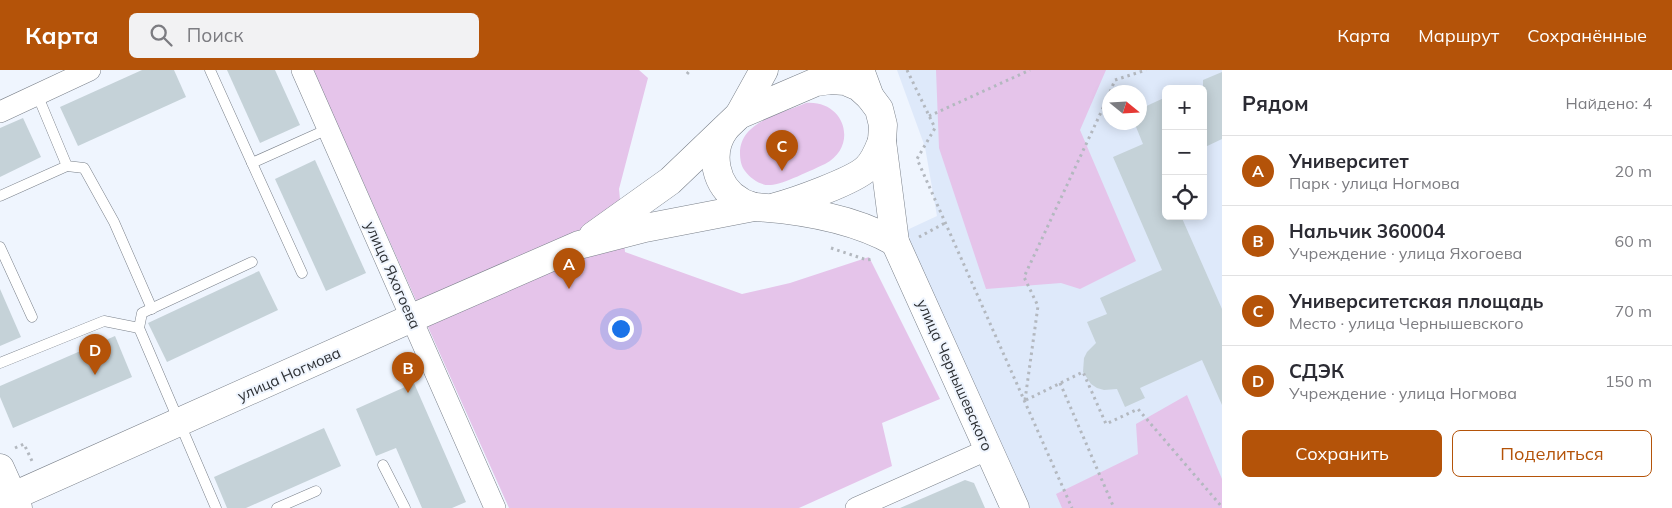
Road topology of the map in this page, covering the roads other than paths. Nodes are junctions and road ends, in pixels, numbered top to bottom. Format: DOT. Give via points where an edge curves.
graph roads {
  1 [pos="90,70"];
  2 [pos="210,70"];
  3 [pos="302,70"];
  4 [pos="764,70"];
  5 [pos="860,70"];
  6 [pos="37,94"];
  7 [pos="870,97"];
  8 [pos="0,112"];
  9 [pos="734,119"];
  10 [pos="328,129"];
  11 [pos="882,141"];
  12 [pos="252,164"];
  13 [pos="67,166"];
  14 [pos="0,196"];
  15 [pos="762,208"];
  16 [pos="579,246"];
  17 [pos="0,247"];
  18 [pos="895,247"];
  19 [pos="252,262"];
  20 [pos="302,273"];
  21 [pos="152,309"];
  22 [pos="32,318"];
  23 [pos="412,318"];
  24 [pos="139,328"];
  25 [pos="0,363"];
  26 [pos="180,423"];
  27 [pos="989,449"];
  28 [pos="7,458"];
  29 [pos="383,465"];
  30 [pos="316,491"];
  31 [pos="10,502"];
  32 [pos="216,508"];
  33 [pos="277,508"];
  34 [pos="405,508"];
  35 [pos="495,508"];
  36 [pos="856,508"];
  37 [pos="1015,508"];
  1 -- 6 [label="street"];
  2 -- 12 [label="lane"];
  3 -- 10 [label="street, улица Яхогоева"];
  4 -- 9 [label="street"];
  5 -- 7 [label="street"];
  6 -- 8 [label="street"];
  6 -- 13 [label="lane"];
  7 -- 9 [label="street" via="846,81 816,82"];
  7 -- 11 [label="street" via="879,109 883,124"];
  9 -- 15 [label="street" via="721,135 716,148 718,176 726,190 739,201"];
  9 -- 16 [label="street" via="670,182"];
  10 -- 12 [label="lane"];
  10 -- 23 [label="street, улица Яхогоева"];
  11 -- 15 [label="street" via="876,156 853,177 787,204"];
  11 -- 18 [label="street, улица Чернышевского"];
  12 -- 20 [label="lane"];
  13 -- 14 [label="lane"];
  13 -- 21 [label="lane" via="84,168 114,222"];
  15 -- 16 [label="street" via="645,228"];
  15 -- 18 [label="street" via="842,220 878,232"];
  16 -- 23 [label="street, улица Ногмова"];
  17 -- 22 [label="lane"];
  18 -- 27 [label="street, улица Чернышевского"];
  19 -- 21 [label="lane"];
  21 -- 24 [label="lane" via="142,313"];
  23 -- 26 [label="street, улица Ногмова"];
  23 -- 35 [label="street, улица Яхогоева"];
  24 -- 25 [label="lane" via="104,321"];
  24 -- 26 [label="lane"];
  26 -- 31 [label="street, улица Ногмова"];
  26 -- 32 [label="lane"];
  27 -- 36 [label="street"];
  27 -- 37 [label="street, улица Чернышевского"];
  28 -- 31 [label="street"];
  29 -- 34 [label="lane"];
  30 -- 33 [label="lane"];
}
